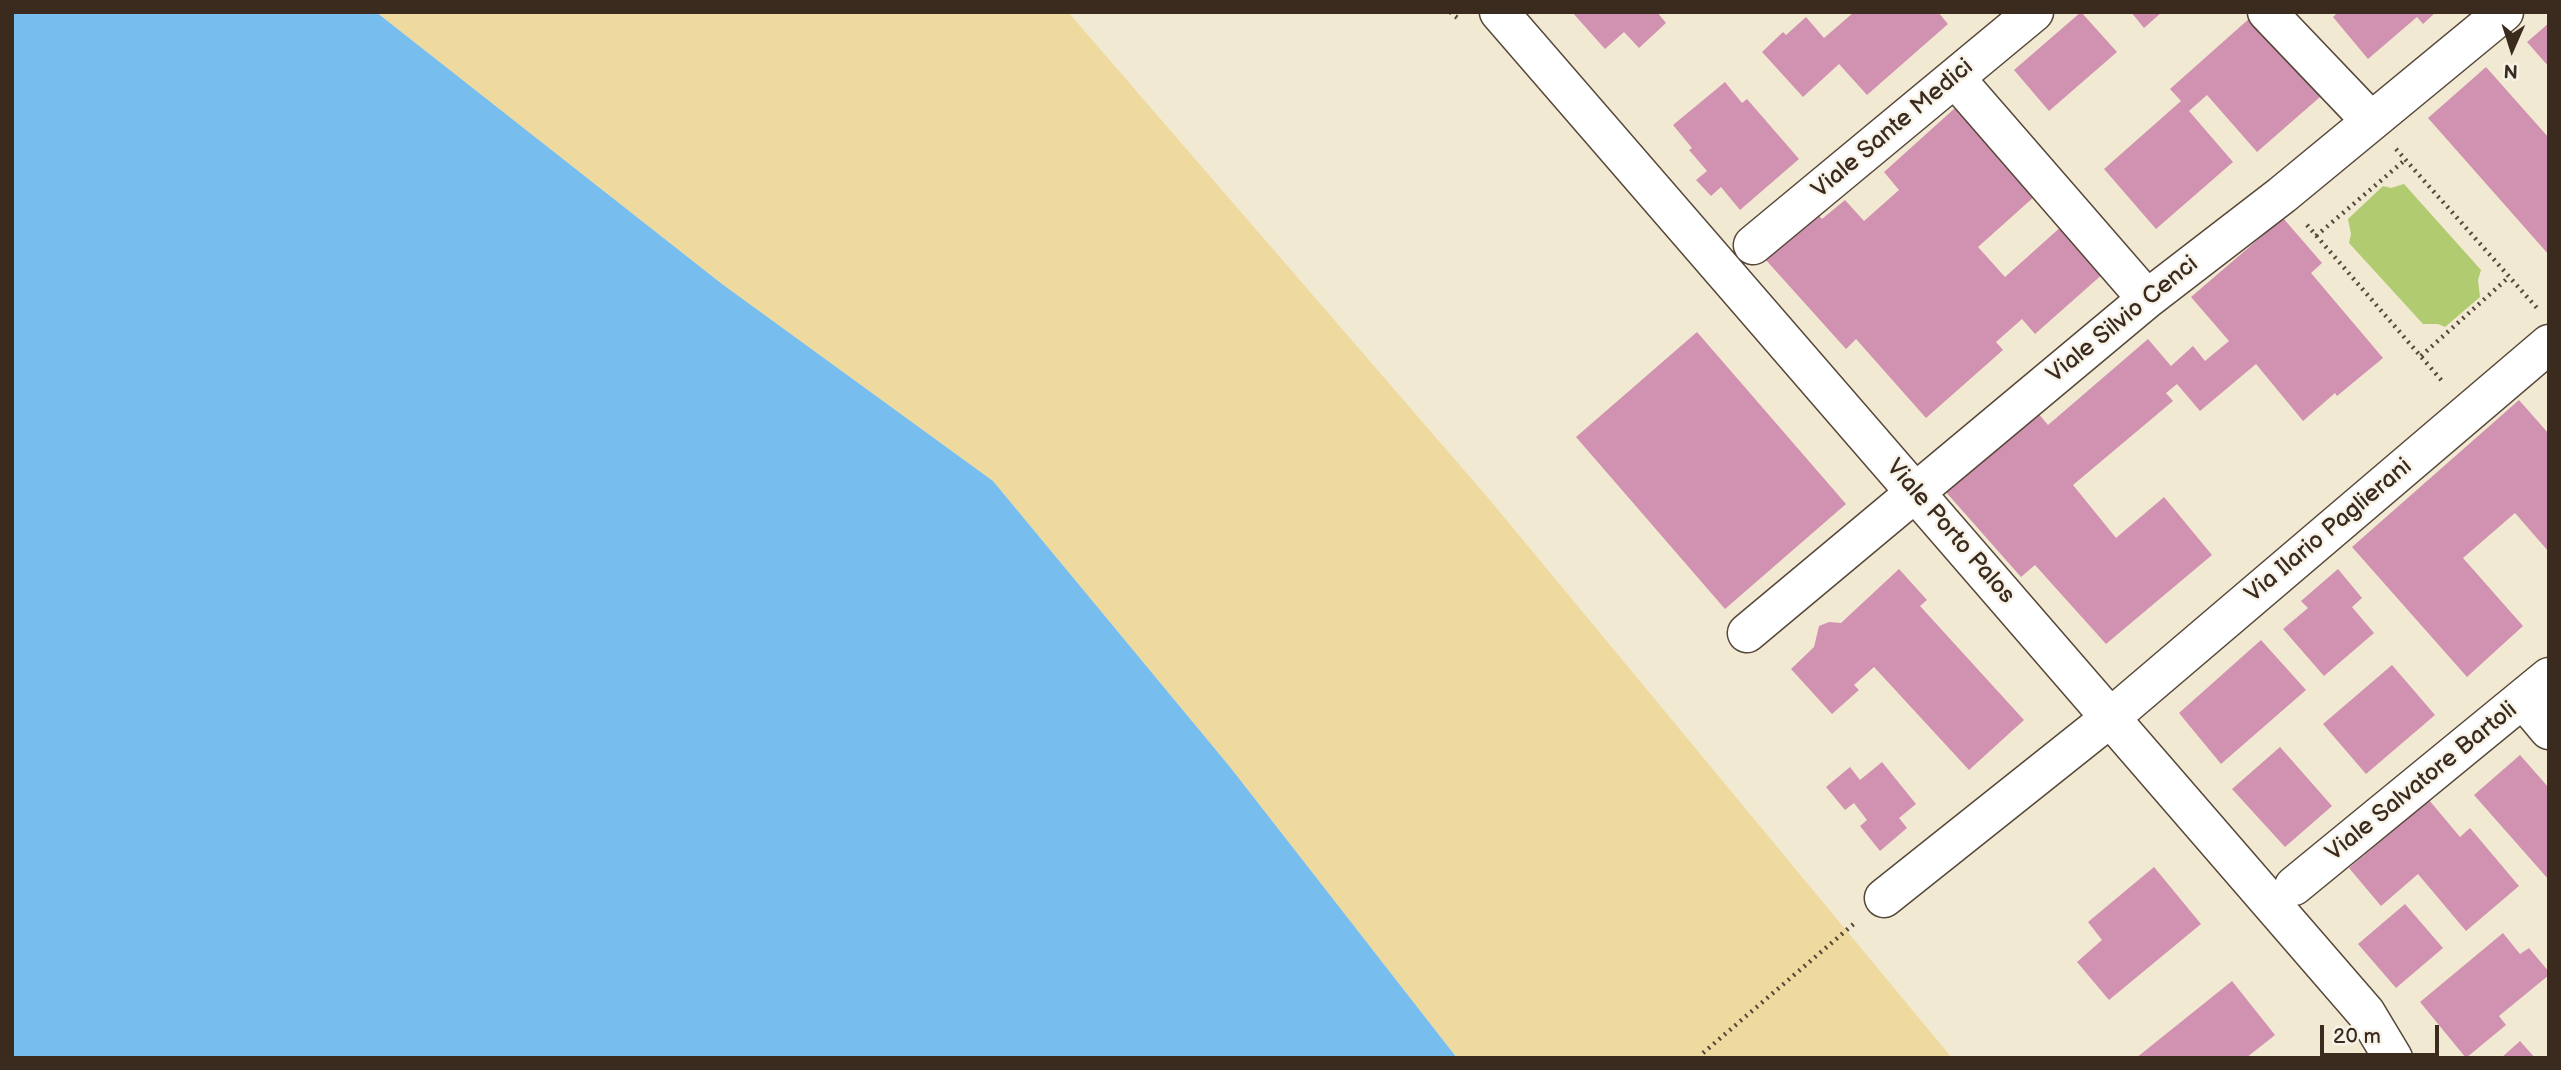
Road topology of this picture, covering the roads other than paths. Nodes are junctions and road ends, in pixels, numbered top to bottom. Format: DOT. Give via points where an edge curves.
graph roads {
  1 [pos="1499,12"];
  2 [pos="2035,12"];
  3 [pos="2267,12"];
  4 [pos="2504,12"];
  5 [pos="1955,78"];
  6 [pos="2371,121"];
  7 [pos="1753,246"];
  8 [pos="2147,299"];
  9 [pos="2545,328"];
  10 [pos="1915,492"];
  11 [pos="1747,633"];
  12 [pos="2536,688"];
  13 [pos="2110,718"];
  14 [pos="2549,730"];
  15 [pos="2294,887"];
  16 [pos="1884,898"];
  17 [pos="2393,1058"];
  1 -- 10 [label="street, Viale Porto Palos"];
  2 -- 5 [label="street, Viale Sante Medici"];
  3 -- 6 [label="street"];
  4 -- 6 [label="street, Viale Silvio Cenci"];
  5 -- 7 [label="street, Viale Sante Medici"];
  5 -- 8 [label="street"];
  6 -- 8 [label="street, Viale Silvio Cenci"];
  8 -- 10 [label="street, Viale Silvio Cenci"];
  9 -- 13 [label="street, Via Ilario Paglierani" via="2469,412"];
  10 -- 11 [label="street, Viale Silvio Cenci"];
  10 -- 13 [label="street, Viale Porto Palos"];
  12 -- 14 [label="street"];
  12 -- 15 [label="street, Viale Salvatore Bartoli"];
  13 -- 16 [label="street, Via Ilario Paglierani"];
  13 -- 17 [label="street, Viale Porto Palos" via="2366,1013"];
}
